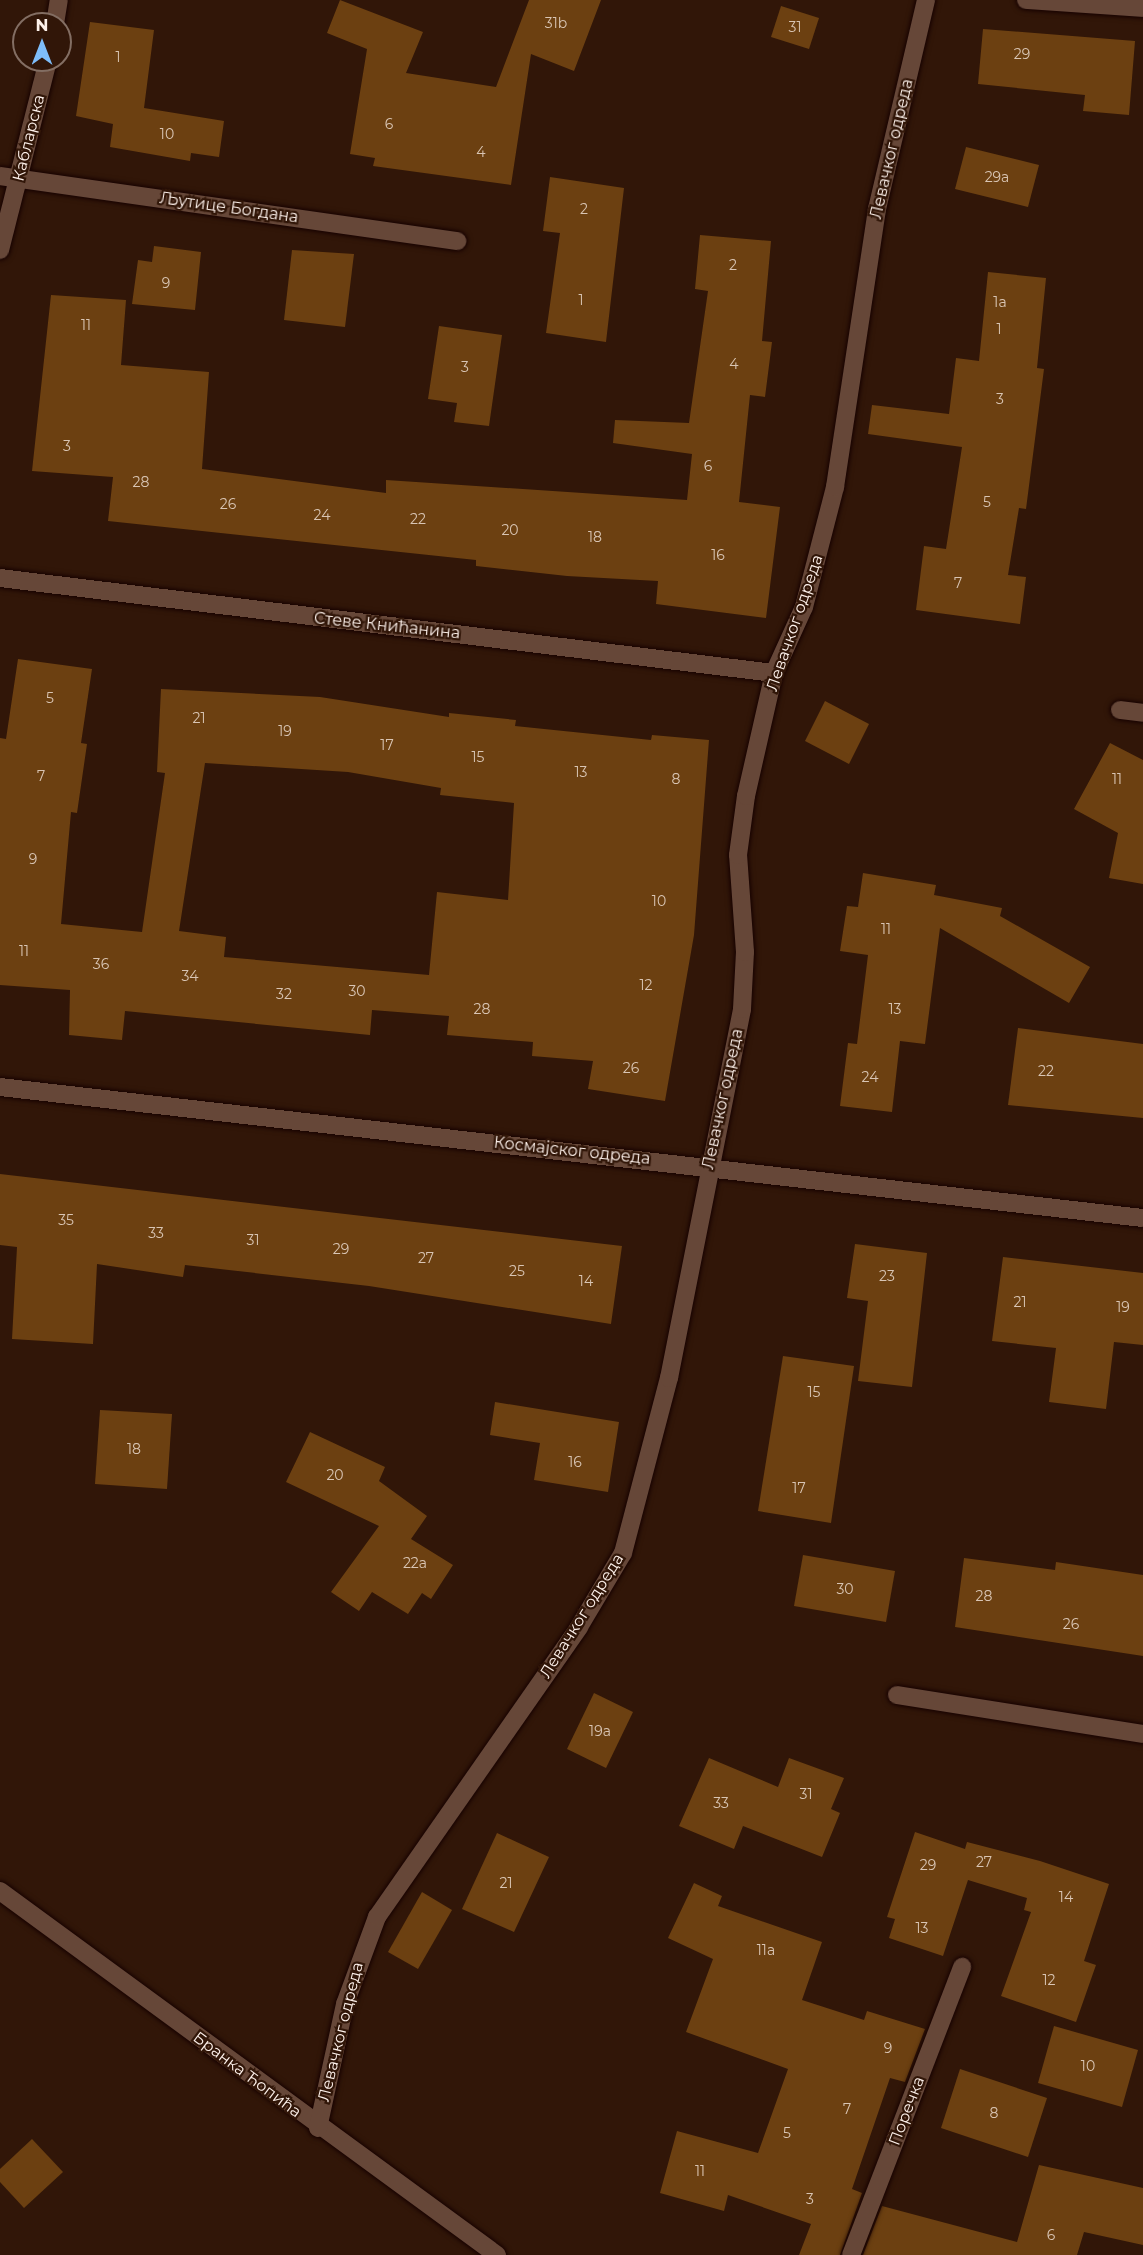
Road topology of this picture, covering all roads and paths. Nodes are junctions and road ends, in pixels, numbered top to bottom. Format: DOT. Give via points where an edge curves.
graph roads {
  1 [pos="926,0"];
  2 [pos="1026,0"];
  3 [pos="1143,8"];
  4 [pos="45,72"];
  5 [pos="0,176"];
  6 [pos="20,178"];
  7 [pos="457,241"];
  8 [pos="0,250"];
  9 [pos="0,578"];
  10 [pos="774,673"];
  11 [pos="1120,710"];
  12 [pos="1143,713"];
  13 [pos="0,1087"];
  14 [pos="708,1164"];
  15 [pos="1143,1218"];
  16 [pos="897,1695"];
  17 [pos="1143,1734"];
  18 [pos="0,1891"];
  19 [pos="962,1967"];
  20 [pos="318,2128"];
  21 [pos="497,2255"];
  22 [pos="851,2255"];
  1 -- 10 [label="street, Левачког одреда" via="877,208 835,487 804,607"];
  2 -- 3 [label="street"];
  4 -- 6 [label="street, Кабларска"];
  5 -- 6 [label="street, Љутице Богдана"];
  6 -- 7 [label="street, Љутице Богдана"];
  6 -- 8 [label="street, Кабларска"];
  9 -- 10 [label="street, Стеве Книћанина"];
  10 -- 14 [label="street, Левачког одреда" via="738,855 745,952 742,1009"];
  11 -- 12 [label="street"];
  13 -- 14 [label="street, Космајског одреда" via="140,1107"];
  14 -- 15 [label="street, Космајског одреда"];
  14 -- 20 [label="street, Левачког одреда" via="669,1378 623,1553 579,1627 377,1917 345,2004"];
  16 -- 17 [label="street"];
  18 -- 20 [label="street, Бранка Ћопића"];
  19 -- 22 [label="street, Поречка"];
  20 -- 21 [label="street, Бранка Ћопића"];
}
